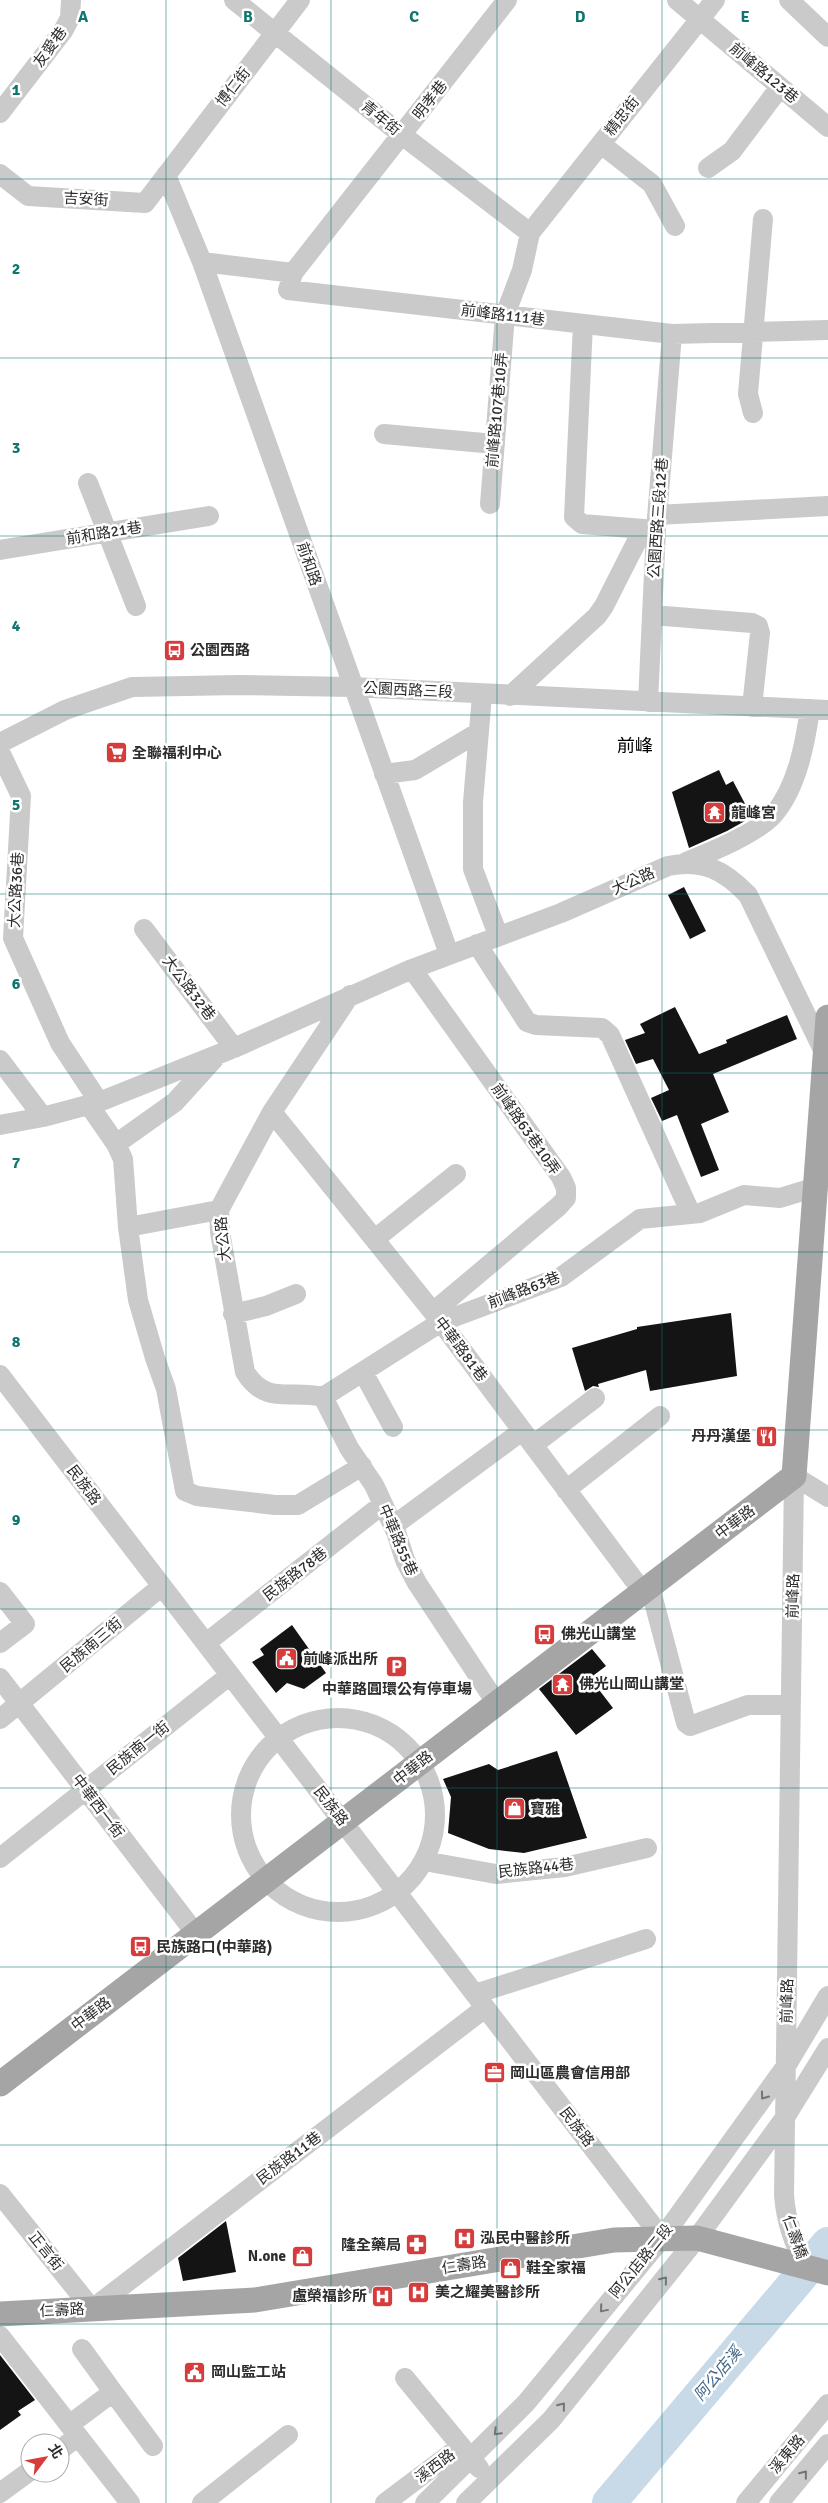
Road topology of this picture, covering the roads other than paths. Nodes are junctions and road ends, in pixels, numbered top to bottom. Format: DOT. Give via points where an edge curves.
graph roads {
  1 [pos="71,0"];
  2 [pos="234,0"];
  3 [pos="300,0"];
  4 [pos="507,0"];
  5 [pos="678,0"];
  6 [pos="715,0"];
  7 [pos="789,0"];
  8 [pos="700,19"];
  9 [pos="276,32"];
  10 [pos="828,37"];
  11 [pos="780,87"];
  12 [pos="0,113"];
  13 [pos="828,127"];
  14 [pos="402,136"];
  15 [pos="601,144"];
  16 [pos="708,168"];
  17 [pos="0,174"];
  18 [pos="166,175"];
  19 [pos="763,219"];
  20 [pos="675,226"];
  21 [pos="530,233"];
  22 [pos="202,262"];
  23 [pos="293,274"];
  24 [pos="505,315"];
  25 [pos="583,324"];
  26 [pos="828,330"];
  27 [pos="752,332"];
  28 [pos="672,334"];
  29 [pos="753,413"];
  30 [pos="384,434"];
  31 [pos="495,444"];
  32 [pos="88,483"];
  33 [pos="490,504"];
  34 [pos="828,506"];
  35 [pos="209,516"];
  36 [pos="652,525"];
  37 [pos="106,533"];
  38 [pos="0,550"];
  39 [pos="136,606"];
  40 [pos="652,615"];
  41 [pos="352,687"];
  42 [pos="482,695"];
  43 [pos="510,696"];
  44 [pos="648,702"];
  45 [pos="752,707"];
  46 [pos="819,710"];
  47 [pos="479,732"];
  48 [pos="0,743"];
  49 [pos="0,752"];
  50 [pos="384,774"];
  51 [pos="684,863"];
  52 [pos="17,868"];
  53 [pos="0,880"];
  54 [pos="144,929"];
  55 [pos="498,935"];
  56 [pos="477,944"];
  57 [pos="449,954"];
  58 [pos="412,969"];
  59 [pos="350,995"];
  60 [pos="828,1017"];
  61 [pos="226,1051"];
  62 [pos="825,1054"];
  63 [pos="0,1060"];
  64 [pos="94,1104"];
  65 [pos="272,1112"];
  66 [pos="43,1117"];
  67 [pos="0,1125"];
  68 [pos="824,1140"];
  69 [pos="116,1144"];
  70 [pos="456,1174"];
  71 [pos="816,1187"];
  72 [pos="219,1210"];
  73 [pos="691,1214"];
  74 [pos="128,1227"];
  75 [pos="375,1239"];
  76 [pos="296,1294"];
  77 [pos="233,1314"];
  78 [pos="437,1317"];
  79 [pos="363,1372"];
  80 [pos="0,1374"];
  81 [pos="322,1397"];
  82 [pos="595,1398"];
  83 [pos="660,1416"];
  84 [pos="393,1427"];
  85 [pos="528,1438"];
  86 [pos="362,1466"];
  87 [pos="794,1476"];
  88 [pos="566,1490"];
  89 [pos="828,1497"];
  90 [pos="383,1504"];
  91 [pos="393,1526"];
  92 [pos="162,1586"];
  93 [pos="646,1589"];
  94 [pos="0,1592"];
  95 [pos="0,1643"];
  96 [pos="206,1643"];
  97 [pos="230,1675"];
  98 [pos="0,1678"];
  99 [pos="20,1704"];
  100 [pos="497,1704"];
  101 [pos="791,1706"];
  102 [pos="0,1719"];
  103 [pos="278,1737"];
  104 [pos="421,1762"];
  105 [pos="86,1790"];
  106 [pos="343,1822"];
  107 [pos="647,1848"];
  108 [pos="0,1858"];
  109 [pos="424,1861"];
  110 [pos="265,1881"];
  111 [pos="398,1893"];
  112 [pos="196,1934"];
  113 [pos="646,1939"];
  114 [pos="828,1996"];
  115 [pos="480,2001"];
  116 [pos="828,2048"];
  117 [pos="786,2066"];
  118 [pos="0,2084"];
  119 [pos="784,2119"];
  120 [pos="784,2177"];
  121 [pos="0,2194"];
  122 [pos="662,2238"];
  123 [pos="697,2238"];
  124 [pos="748,2250"];
  125 [pos="817,2270"];
  126 [pos="92,2309"];
  127 [pos="0,2314"];
  128 [pos="0,2336"];
  129 [pos="82,2350"];
  130 [pos="406,2378"];
  131 [pos="113,2392"];
  132 [pos="828,2404"];
  133 [pos="74,2430"];
  134 [pos="288,2435"];
  135 [pos="70,2436"];
  136 [pos="828,2444"];
  137 [pos="154,2446"];
  138 [pos="466,2452"];
  139 [pos="20,2478"];
  140 [pos="489,2480"];
  141 [pos="0,2493"];
  142 [pos="130,2503"];
  143 [pos="202,2503"];
  144 [pos="386,2503"];
  145 [pos="425,2503"];
  146 [pos="466,2503"];
  147 [pos="746,2503"];
  148 [pos="780,2503"];
  1 -- 12 [label="street, 友愛巷" via="70,18 63,31"];
  2 -- 9 [label="street, 青年街"];
  3 -- 9 [label="street, 博仁街"];
  4 -- 14 [label="street, 明孝巷"];
  5 -- 8 [label="street, 前峰路123巷"];
  6 -- 8 [label="street, 精忠街"];
  7 -- 10 [label="street"];
  8 -- 11 [label="street, 前峰路123巷"];
  8 -- 15 [label="street, 精忠街"];
  9 -- 14 [label="street, 青年街"];
  9 -- 18 [label="street, 博仁街"];
  11 -- 13 [label="street, 前峰路123巷"];
  11 -- 16 [label="street" via="732,151"];
  14 -- 21 [label="street, 青年街"];
  14 -- 23 [label="street, 明孝巷"];
  15 -- 20 [label="street" via="652,184"];
  15 -- 21 [label="street, 精忠街"];
  17 -- 18 [label="street, 吉安街" via="28,196 145,202"];
  18 -- 22 [label="street, 前和路"];
  19 -- 27 [label="street"];
  21 -- 24 [label="street, 前峰路107巷10弄" via="522,270"];
  22 -- 23 [label="street"];
  22 -- 41 [label="street, 前和路"];
  23 -- 24 [label="street, 前峰路111巷" via="288,290"];
  24 -- 25 [label="street, 前峰路111巷"];
  24 -- 31 [label="street, 前峰路107巷10弄"];
  25 -- 28 [label="street, 前峰路111巷"];
  25 -- 36 [label="street" via="574,517 582,524"];
  26 -- 27 [label="street, 前峰路111巷"];
  27 -- 28 [label="street, 前峰路111巷"];
  27 -- 29 [label="street" via="748,394"];
  28 -- 36 [label="street, 公園西路三段12巷"];
  30 -- 31 [label="street"];
  31 -- 33 [label="street, 前峰路107巷10弄"];
  32 -- 37 [label="street"];
  34 -- 36 [label="street"];
  35 -- 37 [label="street, 前和路21巷"];
  36 -- 40 [label="street, 公園西路三段12巷"];
  36 -- 43 [label="street, 公園西路三段12巷" via="597,616"];
  37 -- 38 [label="street, 前和路21巷"];
  37 -- 39 [label="street"];
  40 -- 44 [label="street, 公園西路三段12巷"];
  40 -- 45 [label="street" via="758,626 760,633"];
  41 -- 42 [label="street, 公園西路三段"];
  41 -- 48 [label="street, 公園西路三段" via="132,687 65,710"];
  41 -- 50 [label="street, 前和路"];
  42 -- 43 [label="street, 公園西路三段"];
  42 -- 47 [label="street"];
  43 -- 44 [label="street, 公園西路三段"];
  44 -- 45 [label="street, 公園西路三段"];
  45 -- 46 [label="street, 公園西路三段"];
  46 -- 51 [label="street" via="789,791 773,815 724,848"];
  47 -- 50 [label="street" via="415,770"];
  47 -- 55 [label="street" via="473,802 473,869"];
  49 -- 52 [label="street, 大公路36巷" via="21,796"];
  50 -- 57 [label="street, 前和路"];
  51 -- 55 [label="street, 大公路" via="668,866 561,913"];
  51 -- 62 [label="street, 大公路" via="710,867 732,878 748,895"];
  52 -- 53 [label="street"];
  52 -- 64 [label="street, 大公路36巷" via="13,938 60,1043"];
  54 -- 61 [label="street, 大公路32巷"];
  55 -- 56 [label="street, 大公路"];
  56 -- 57 [label="street, 大公路"];
  56 -- 73 [label="street" via="527,1022 602,1028 610,1034"];
  57 -- 58 [label="street, 大公路"];
  58 -- 59 [label="street, 大公路"];
  58 -- 78 [label="street, 前峰路63巷10弄" via="566,1188 566,1198 559,1206"];
  59 -- 61 [label="street, 大公路"];
  59 -- 65 [label="street, 大公路"];
  60 -- 62 [label="main road, 前峰路"];
  61 -- 64 [label="street, 大公路"];
  61 -- 69 [label="street" via="175,1102"];
  62 -- 68 [label="main road, 前峰路"];
  63 -- 66 [label="street"];
  64 -- 66 [label="street, 大公路"];
  64 -- 69 [label="street, 大公路36巷"];
  65 -- 72 [label="street, 大公路"];
  65 -- 75 [label="street, 中華路81巷"];
  66 -- 67 [label="street, 大公路"];
  68 -- 71 [label="main road, 前峰路"];
  69 -- 74 [label="street, 大公路36巷" via="123,1159"];
  70 -- 75 [label="street"];
  71 -- 73 [label="street, 前峰路63巷" via="780,1198 744,1195"];
  71 -- 87 [label="main road, 前峰路"];
  72 -- 74 [label="street"];
  72 -- 77 [label="street, 大公路"];
  73 -- 78 [label="street, 前峰路63巷" via="640,1219 561,1277"];
  74 -- 86 [label="street, 大公路36巷" via="138,1300 166,1389 185,1491 197,1496 298,1505"];
  75 -- 78 [label="street, 中華路81巷"];
  76 -- 77 [label="street"];
  77 -- 81 [label="street, 大公路" via="245,1372 260,1390 270,1394"];
  78 -- 79 [label="street, 前峰路63巷"];
  78 -- 85 [label="street, 中華路81巷"];
  79 -- 81 [label="street, 前峰路63巷"];
  79 -- 84 [label="street"];
  80 -- 92 [label="street, 民族路"];
  81 -- 86 [label="street, 中華路55巷"];
  82 -- 85 [label="street"];
  83 -- 88 [label="street"];
  85 -- 88 [label="street, 中華路81巷"];
  85 -- 91 [label="street"];
  86 -- 90 [label="street, 中華路55巷"];
  87 -- 89 [label="street"];
  87 -- 93 [label="main road, 中華路"];
  87 -- 101 [label="street, 前峰路"];
  88 -- 93 [label="street, 中華路81巷"];
  90 -- 91 [label="street, 中華路55巷"];
  90 -- 96 [label="street, 民族路78巷"];
  91 -- 100 [label="street, 中華路55巷" via="417,1582"];
  92 -- 96 [label="street, 民族路"];
  92 -- 99 [label="street, 民族南三街"];
  93 -- 100 [label="main road, 中華路"];
  93 -- 101 [label="street" via="686,1722 690,1726 748,1705"];
  94 -- 95 [label="street" via="25,1624"];
  96 -- 97 [label="street, 民族路"];
  97 -- 103 [label="street, 民族路"];
  97 -- 105 [label="street, 民族南一街"];
  98 -- 99 [label="street, 中華西一街"];
  99 -- 102 [label="street, 民族南三街"];
  99 -- 105 [label="street, 中華西一街"];
  100 -- 104 [label="main road, 中華路"];
  101 -- 117 [label="street, 前峰路"];
  103 -- 104 [label="street" via="306,1722 336,1717 366,1721 394,1735"];
  103 -- 106 [label="street, 民族路"];
  103 -- 110 [label="street" via="258,1759 244,1787 240,1817 246,1848"];
  104 -- 106 [label="main road, 中華路"];
  104 -- 109 [label="street" via="431,1783 436,1814 432,1844"];
  105 -- 108 [label="street, 民族南一街"];
  105 -- 112 [label="street, 中華西一街"];
  106 -- 110 [label="main road, 中華路"];
  106 -- 111 [label="street, 民族路"];
  107 -- 109 [label="street, 民族路44巷" via="565,1867 496,1874"];
  109 -- 111 [label="street"];
  110 -- 111 [label="street" via="283,1896 310,1909 341,1913 371,1908"];
  110 -- 112 [label="main road, 中華路"];
  111 -- 115 [label="street, 民族路"];
  112 -- 118 [label="main road, 中華路"];
  113 -- 115 [label="street, 民族路11巷"];
  114 -- 117 [label="street, 阿公店路二段"];
  115 -- 122 [label="street, 民族路"];
  115 -- 126 [label="street, 民族路11巷"];
  116 -- 119 [label="street, 阿公店路二段"];
  117 -- 119 [label="street, 前峰路"];
  117 -- 122 [label="street, 阿公店路二段, one-way"];
  119 -- 120 [label="street, 前峰路"];
  119 -- 123 [label="street, 阿公店路二段"];
  120 -- 125 [label="street, 仁壽橋" via="785,2216 795,2245"];
  121 -- 126 [label="street, 正言街"];
  122 -- 123 [label="main road, 仁壽路"];
  122 -- 126 [label="main road, 仁壽路" via="614,2240 255,2300"];
  122 -- 138 [label="street, 阿公店路二段, one-way" via="526,2402"];
  123 -- 124 [label="main road, 仁壽路"];
  140 -- 123 [label="street, 阿公店路二段, one-way" via="550,2420"];
  124 -- 125 [label="main road, 仁壽橋"];
  126 -- 127 [label="main road, 仁壽路"];
  128 -- 133 [label="street"];
  129 -- 131 [label="street"];
  130 -- 138 [label="street"];
  131 -- 133 [label="street"];
  131 -- 137 [label="street"];
  132 -- 147 [label="street, 溪東路"];
  133 -- 135 [label="street"];
  133 -- 142 [label="street"];
  134 -- 143 [label="street"];
  148 -- 136 [label="street, 溪東路, one-way"];
  138 -- 140 [label="street"];
  138 -- 144 [label="street, 溪西路"];
  138 -- 145 [label="street, 阿公店路二段"];
  139 -- 141 [label="street"];
  140 -- 146 [label="street, 阿公店路二段"];
}
